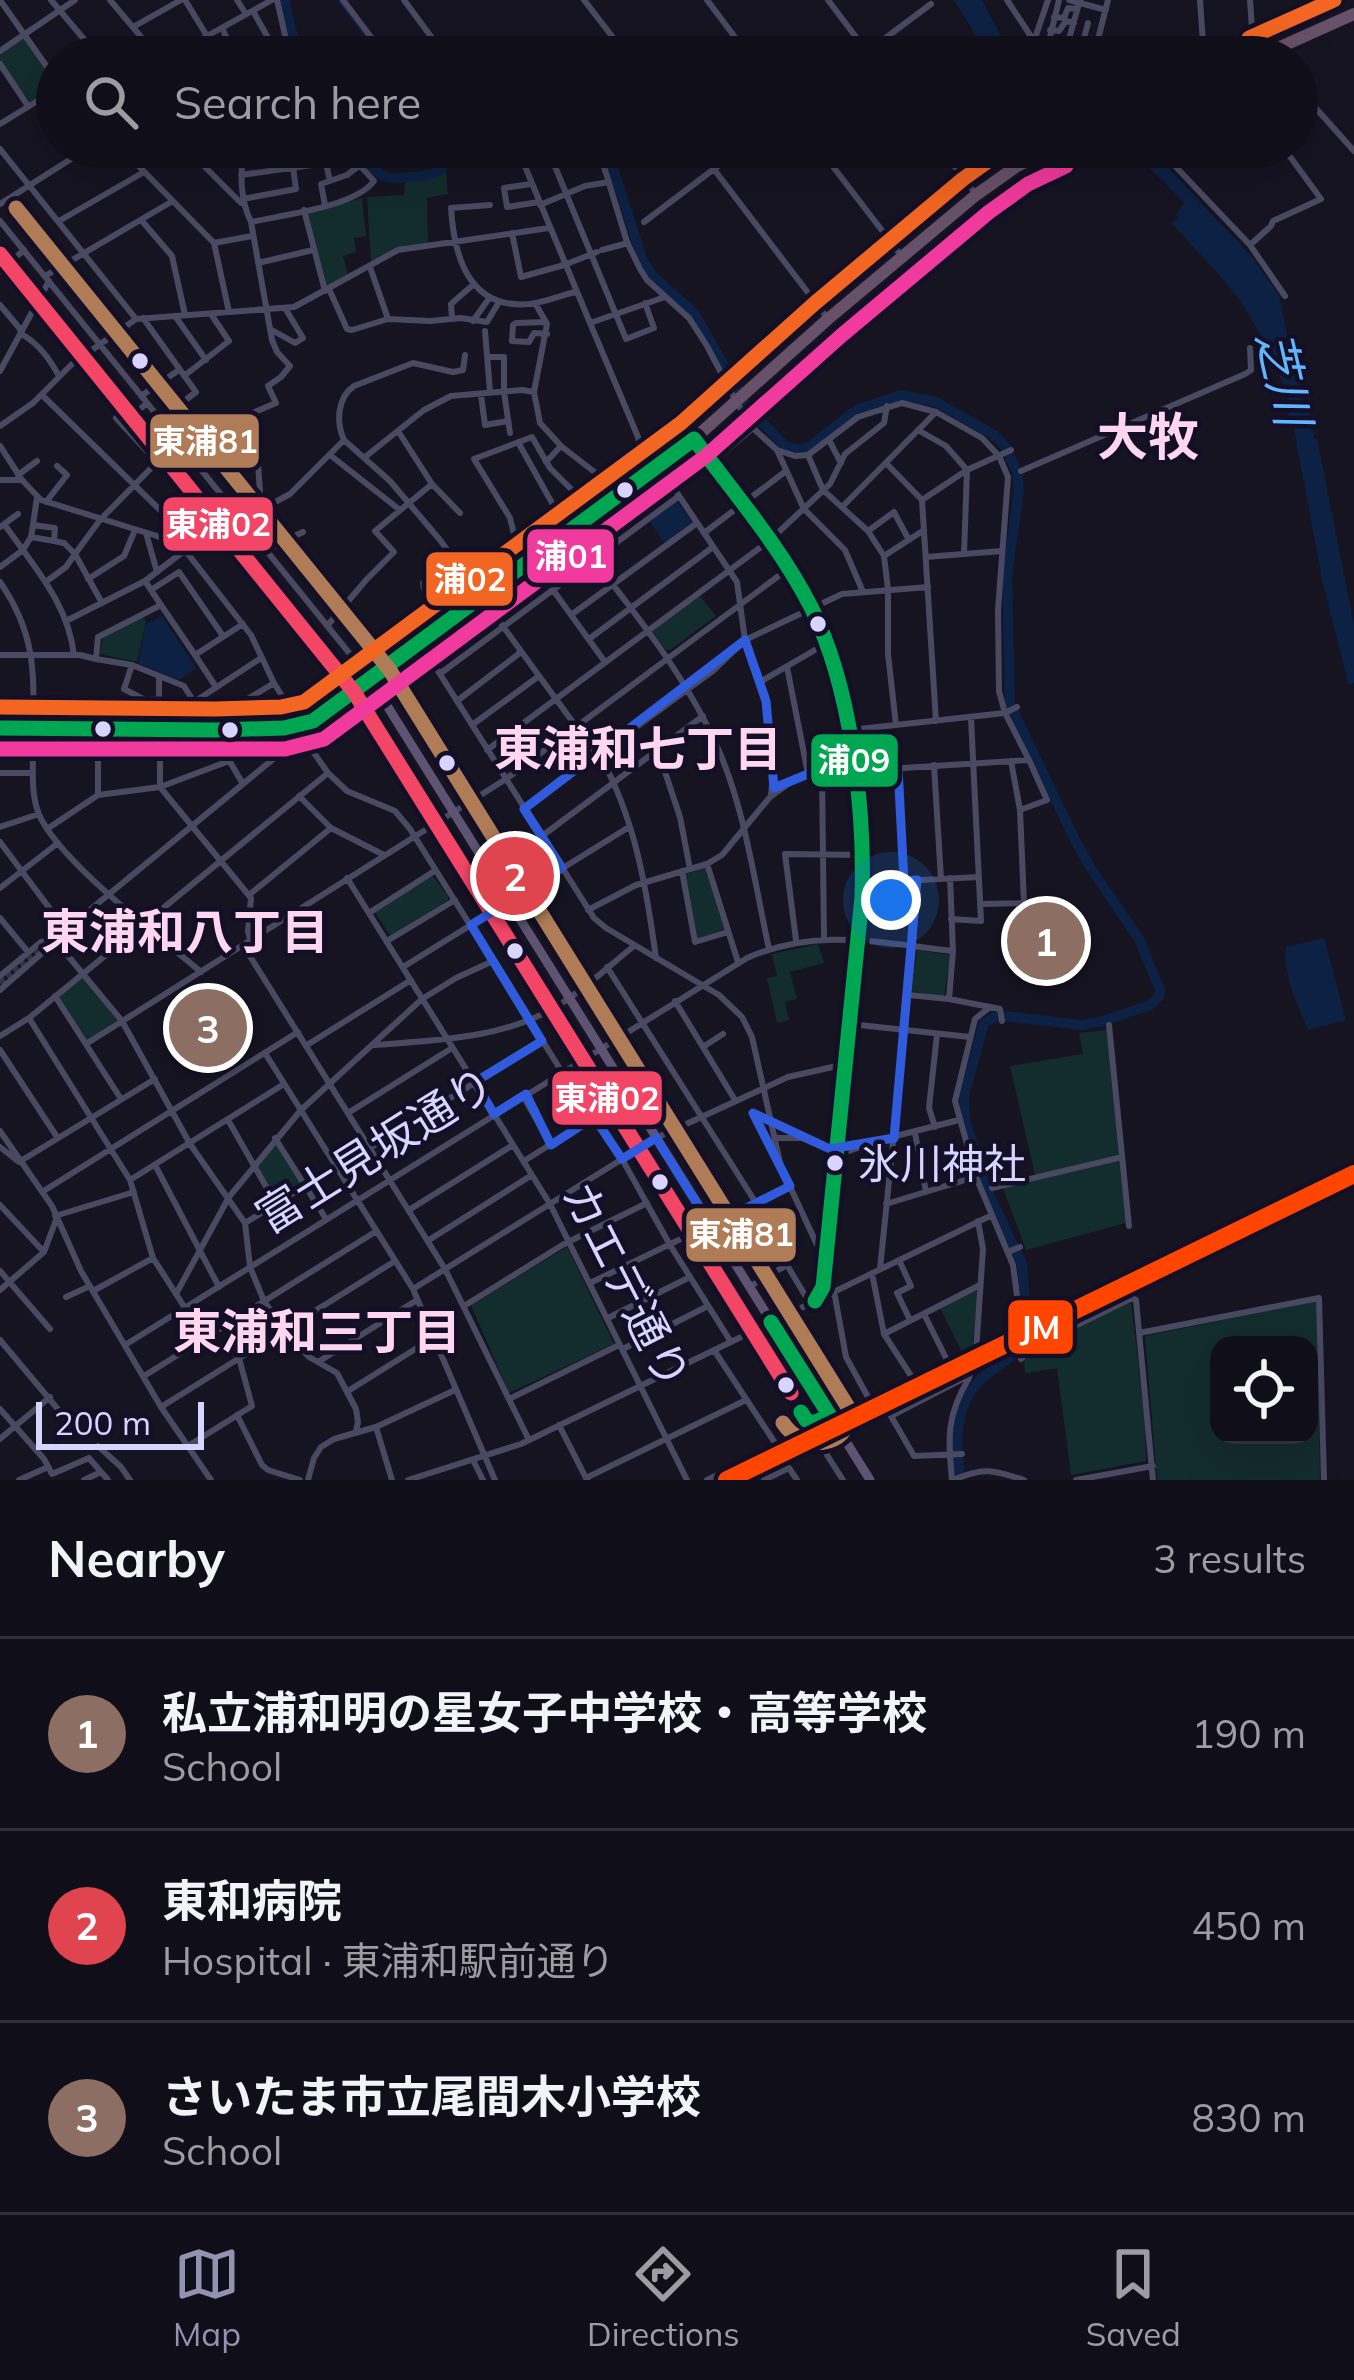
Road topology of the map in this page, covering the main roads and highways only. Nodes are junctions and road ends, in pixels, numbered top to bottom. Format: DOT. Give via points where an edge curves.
graph roads {
  1 [pos="1354,14"];
  2 [pos="1302,36"];
  3 [pos="1014,168"];
  4 [pos="371,680"];
  5 [pos="0,728"];
  6 [pos="867,1479"];
  1 -- 2 [label="highway"];
  3 -- 4 [label="highway" via="694,440"];
  4 -- 5 [label="highway" via="301,726"];
  4 -- 6 [label="main road"];
}
